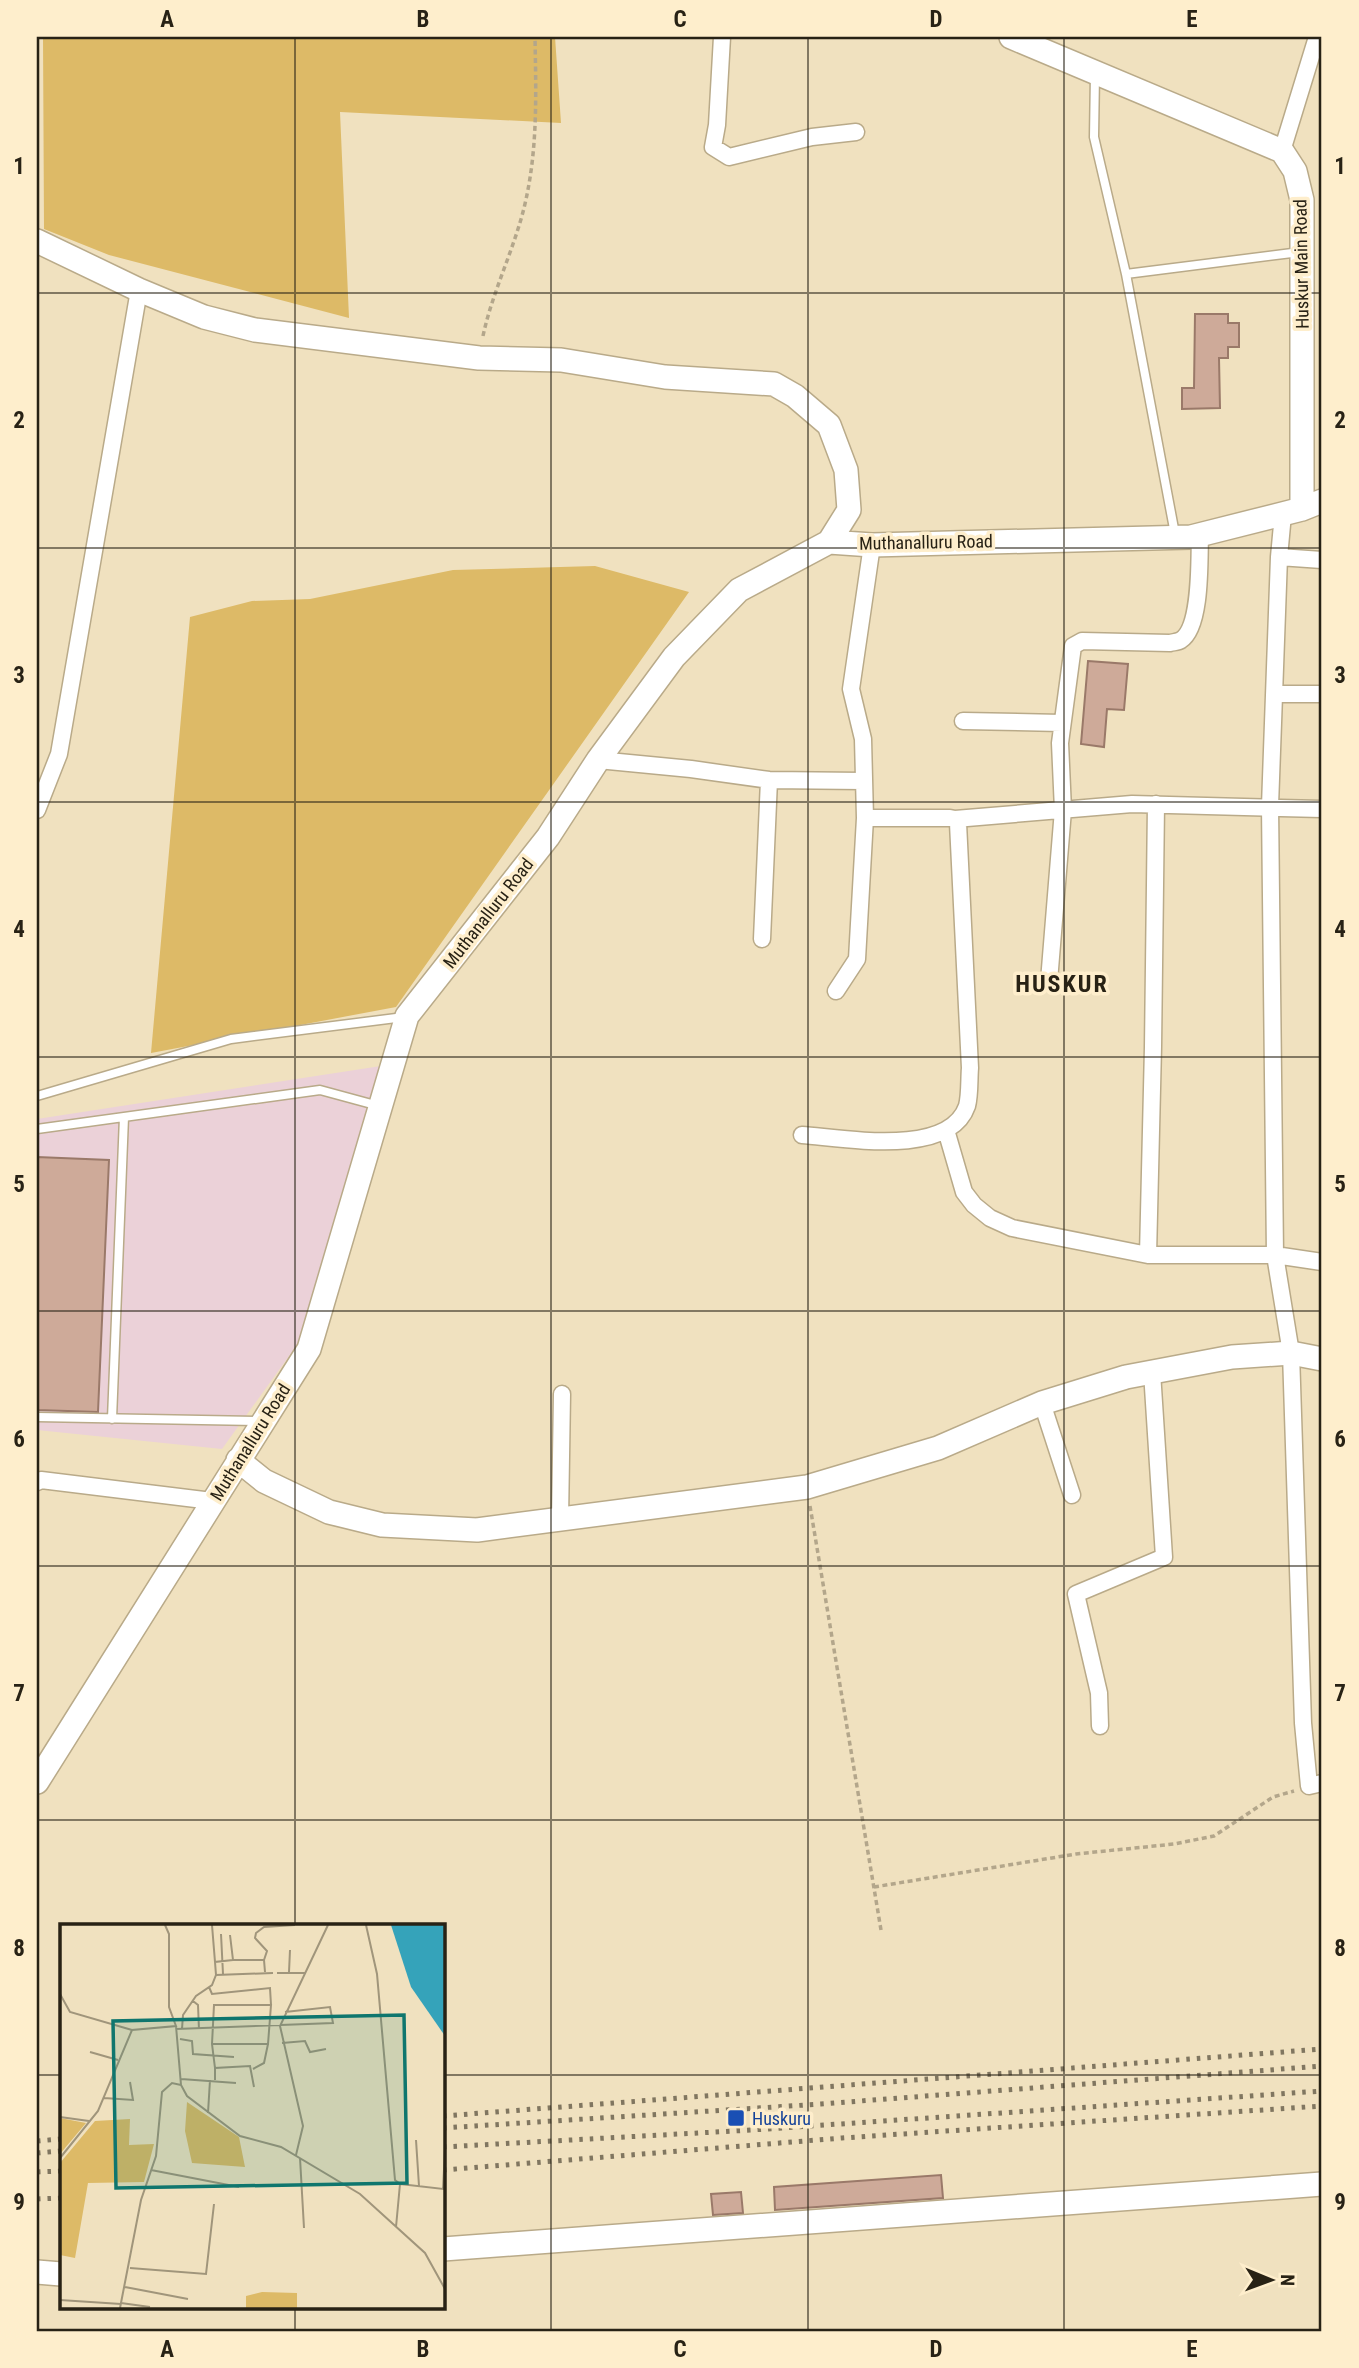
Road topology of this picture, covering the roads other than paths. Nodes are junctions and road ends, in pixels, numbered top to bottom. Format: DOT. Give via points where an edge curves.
graph roads {
  1 [pos="722,37"];
  2 [pos="1011,37"];
  3 [pos="1317,37"];
  4 [pos="1039,42"];
  5 [pos="1095,72"];
  6 [pos="856,132"];
  7 [pos="1282,151"];
  8 [pos="37,241"];
  9 [pos="1303,252"];
  10 [pos="1126,274"];
  11 [pos="139,290"];
  12 [pos="1303,508"];
  13 [pos="1200,535"];
  14 [pos="1176,537"];
  15 [pos="829,542"];
  16 [pos="872,545"];
  17 [pos="1279,556"];
  18 [pos="1322,560"];
  19 [pos="1274,694"];
  20 [pos="1322,694"];
  21 [pos="963,721"];
  22 [pos="1062,723"];
  23 [pos="598,760"];
  24 [pos="769,780"];
  25 [pos="863,781"];
  26 [pos="1156,804"];
  27 [pos="1270,806"];
  28 [pos="1322,809"];
  29 [pos="37,810"];
  30 [pos="1063,810"];
  31 [pos="865,818"];
  32 [pos="955,819"];
  33 [pos="762,939"];
  34 [pos="1049,981"];
  35 [pos="836,991"];
  36 [pos="407,1016"];
  37 [pos="37,1096"];
  38 [pos="380,1107"];
  39 [pos="124,1117"];
  40 [pos="37,1129"];
  41 [pos="946,1130"];
  42 [pos="802,1135"];
  43 [pos="1147,1255"];
  44 [pos="1275,1255"];
  45 [pos="1322,1262"];
  46 [pos="1291,1353"];
  47 [pos="1322,1359"];
  48 [pos="1152,1372"];
  49 [pos="562,1394"];
  50 [pos="1042,1403"];
  51 [pos="37,1417"];
  52 [pos="112,1419"];
  53 [pos="263,1421"];
  54 [pos="238,1460"];
  55 [pos="37,1482"];
  56 [pos="1072,1495"];
  57 [pos="212,1500"];
  58 [pos="560,1519"];
  59 [pos="1100,1726"];
  60 [pos="37,1782"];
  61 [pos="1316,1784"];
  62 [pos="1322,2184"];
  63 [pos="444,2249"];
  64 [pos="37,2272"];
  65 [pos="60,2274"];
  1 -- 6 [label="street" via="712,148 729,157 812,137"];
  2 -- 4 [label="street"];
  3 -- 7 [label="street"];
  4 -- 5 [label="street"];
  5 -- 7 [label="street"];
  5 -- 10 [label="lane" via="1094,137"];
  7 -- 9 [label="street, Huskur Main Road" via="1295,170 1302,200"];
  8 -- 11 [label="street"];
  9 -- 10 [label="lane"];
  9 -- 12 [label="street, Huskur Main Road"];
  10 -- 14 [label="lane"];
  11 -- 15 [label="street" via="204,317 255,330 479,358 561,360 665,377 774,384 829,425 846,470 849,510"];
  11 -- 29 [label="street" via="58,754"];
  12 -- 13 [label="street, Muthanalluru Road"];
  12 -- 17 [label="street"];
  13 -- 14 [label="street, Muthanalluru Road"];
  13 -- 22 [label="street" via="1199,587 1187,633 1170,643 1076,642"];
  14 -- 16 [label="street, Muthanalluru Road"];
  15 -- 16 [label="street, Muthanalluru Road"];
  15 -- 23 [label="street, Muthanalluru Road" via="739,590 674,657"];
  16 -- 25 [label="street" via="850,689 862,731"];
  17 -- 18 [label="street"];
  17 -- 19 [label="street"];
  19 -- 20 [label="street"];
  19 -- 27 [label="street"];
  21 -- 22 [label="street"];
  22 -- 30 [label="street"];
  23 -- 24 [label="street"];
  23 -- 36 [label="street, Muthanalluru Road" via="548,837"];
  24 -- 25 [label="street"];
  24 -- 33 [label="street"];
  25 -- 31 [label="street"];
  26 -- 27 [label="street"];
  26 -- 30 [label="street"];
  26 -- 43 [label="street"];
  27 -- 28 [label="street"];
  27 -- 44 [label="street"];
  30 -- 32 [label="street"];
  30 -- 34 [label="street"];
  31 -- 32 [label="street"];
  31 -- 35 [label="street" via="857,959"];
  32 -- 41 [label="street" via="970,1068 967,1106"];
  36 -- 37 [label="lane" via="231,1039"];
  36 -- 38 [label="street, Muthanalluru Road"];
  38 -- 39 [label="lane" via="320,1090"];
  38 -- 53 [label="street, Muthanalluru Road" via="309,1349"];
  39 -- 40 [label="lane"];
  39 -- 52 [label="lane"];
  41 -- 42 [label="street" via="899,1142"];
  41 -- 43 [label="street" via="964,1192 990,1218 1012,1228"];
  43 -- 44 [label="street"];
  44 -- 45 [label="street"];
  44 -- 46 [label="street"];
  46 -- 47 [label="street"];
  46 -- 48 [label="street" via="1232,1357"];
  46 -- 61 [label="street" via="1303,1723"];
  48 -- 50 [label="street"];
  48 -- 59 [label="street" via="1164,1557 1076,1594 1099,1693"];
  49 -- 58 [label="street"];
  50 -- 56 [label="street"];
  50 -- 58 [label="street" via="938,1448 807,1487"];
  51 -- 52 [label="lane"];
  52 -- 53 [label="lane"];
  53 -- 54 [label="street, Muthanalluru Road"];
  54 -- 57 [label="street, Muthanalluru Road"];
  54 -- 58 [label="street" via="264,1481 328,1512 382,1525 477,1530"];
  55 -- 57 [label="street"];
  57 -- 60 [label="street, Muthanalluru Road"];
  62 -- 63 [label="street"];
  64 -- 65 [label="street"];
}
